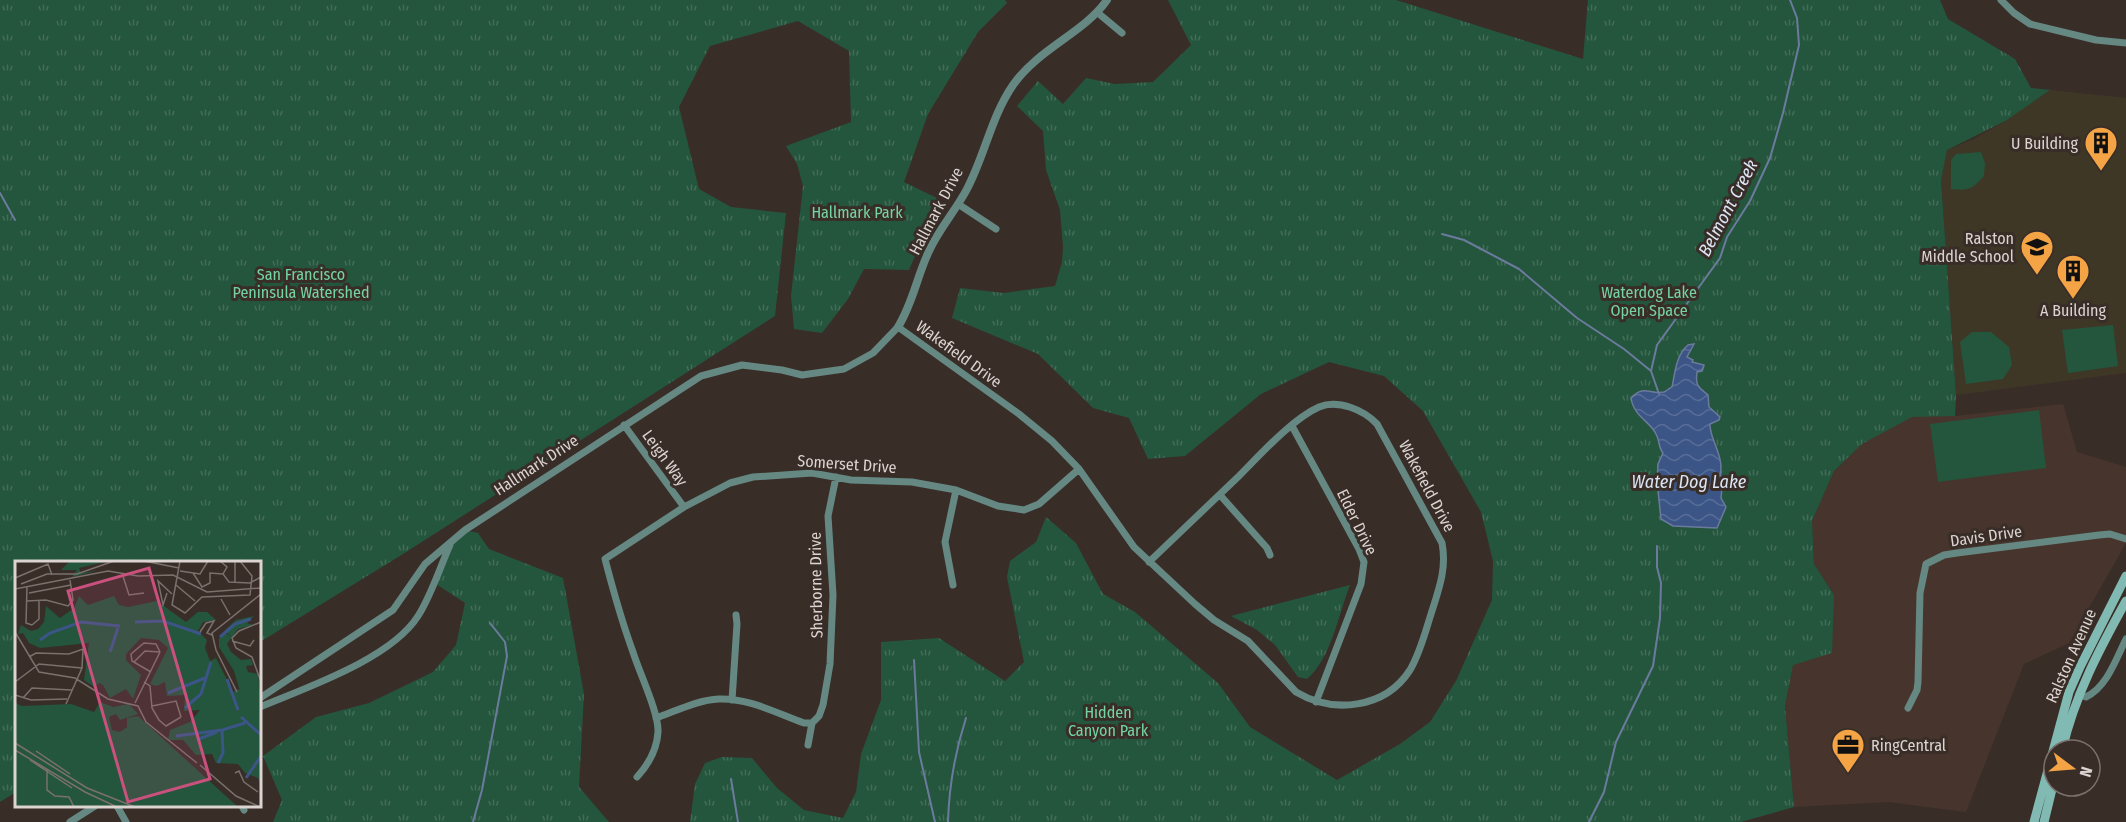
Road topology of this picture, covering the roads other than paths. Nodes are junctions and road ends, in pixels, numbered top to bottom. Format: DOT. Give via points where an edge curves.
graph roads {
  1 [pos="1107,0"];
  2 [pos="2001,0"];
  3 [pos="1098,13"];
  4 [pos="1122,33"];
  5 [pos="2126,43"];
  6 [pos="958,204"];
  7 [pos="996,230"];
  8 [pos="898,327"];
  9 [pos="624,425"];
  10 [pos="1292,426"];
  11 [pos="1079,469"];
  12 [pos="836,477"];
  13 [pos="956,490"];
  14 [pos="1220,495"];
  15 [pos="684,507"];
  16 [pos="2126,539"];
  17 [pos="451,542"];
  18 [pos="1270,555"];
  19 [pos="1149,562"];
  20 [pos="2126,576"];
  21 [pos="952,585"];
  22 [pos="2126,601"];
  23 [pos="736,615"];
  24 [pos="2126,639"];
  25 [pos="2079,694"];
  26 [pos="261,697"];
  27 [pos="732,700"];
  28 [pos="1316,702"];
  29 [pos="261,707"];
  30 [pos="1908,708"];
  31 [pos="656,718"];
  32 [pos="812,723"];
  33 [pos="2066,738"];
  34 [pos="808,746"];
  35 [pos="637,777"];
  36 [pos="2050,798"];
  37 [pos="93,807"];
  38 [pos="118,807"];
  39 [pos="70,822"];
  40 [pos="126,822"];
  41 [pos="2034,822"];
  42 [pos="2044,822"];
  1 -- 3 [label="street, Hallmark Drive"];
  2 -- 5 [label="street" via="2030,24"];
  3 -- 4 [label="street"];
  3 -- 6 [label="street, Hallmark Drive" via="1033,62 1015,83 1000,107"];
  6 -- 7 [label="street"];
  6 -- 8 [label="street, Hallmark Drive" via="929,250"];
  8 -- 9 [label="street, Hallmark Drive" via="873,353 844,369 802,375 742,366 701,376"];
  8 -- 11 [label="street, Wakefield Drive" via="1020,414"];
  9 -- 15 [label="street, Leigh Way"];
  9 -- 17 [label="street, Hallmark Drive"];
  10 -- 14 [label="street, Wakefield Drive"];
  10 -- 28 [label="street, Elder Drive" via="1364,562 1361,584"];
  10 -- 28 [label="street, Wakefield Drive" via="1320,406 1357,409 1373,419 1442,543 1444,555 1442,580 1417,656 1399,683 1386,694 1360,704 1337,706"];
  11 -- 13 [label="street, Somerset Drive" via="1039,504 1024,510 999,507"];
  11 -- 19 [label="street, Wakefield Drive"];
  12 -- 13 [label="street, Somerset Drive" via="912,482"];
  12 -- 15 [label="street, Somerset Drive" via="812,473 753,477 730,483"];
  12 -- 32 [label="street, Sherborne Drive" via="828,516 833,595 830,664 823,705"];
  13 -- 21 [label="street" via="945,542"];
  14 -- 18 [label="street"];
  14 -- 19 [label="street, Wakefield Drive"];
  15 -- 31 [label="street, Somerset Drive" via="605,559"];
  16 -- 30 [label="street, Davis Drive" via="2110,534 1988,548 1944,555 1926,564 1920,593 1917,690"];
  17 -- 26 [label="street, Hallmark Drive" via="425,564 393,610"];
  17 -- 29 [label="street, Hallmark Drive" via="418,617 399,637 363,663"];
  19 -- 28 [label="street, Wakefield Drive" via="1208,615 1248,641 1296,692"];
  20 -- 41 [label="main road, Ralston Avenue" via="2069,692"];
  22 -- 25 [label="main road, Ralston Avenue"];
  23 -- 27 [label="street"];
  24 -- 25 [label="street" via="2108,676 2093,694"];
  25 -- 33 [label="main road, Ralston Avenue"];
  27 -- 31 [label="street" via="697,703"];
  27 -- 32 [label="street"];
  31 -- 35 [label="street" via="656,745"];
  32 -- 34 [label="street, Sherborne Drive"];
  36 -- 42 [label="main road"];
  37 -- 39 [label="street"];
  38 -- 40 [label="street"];
}
